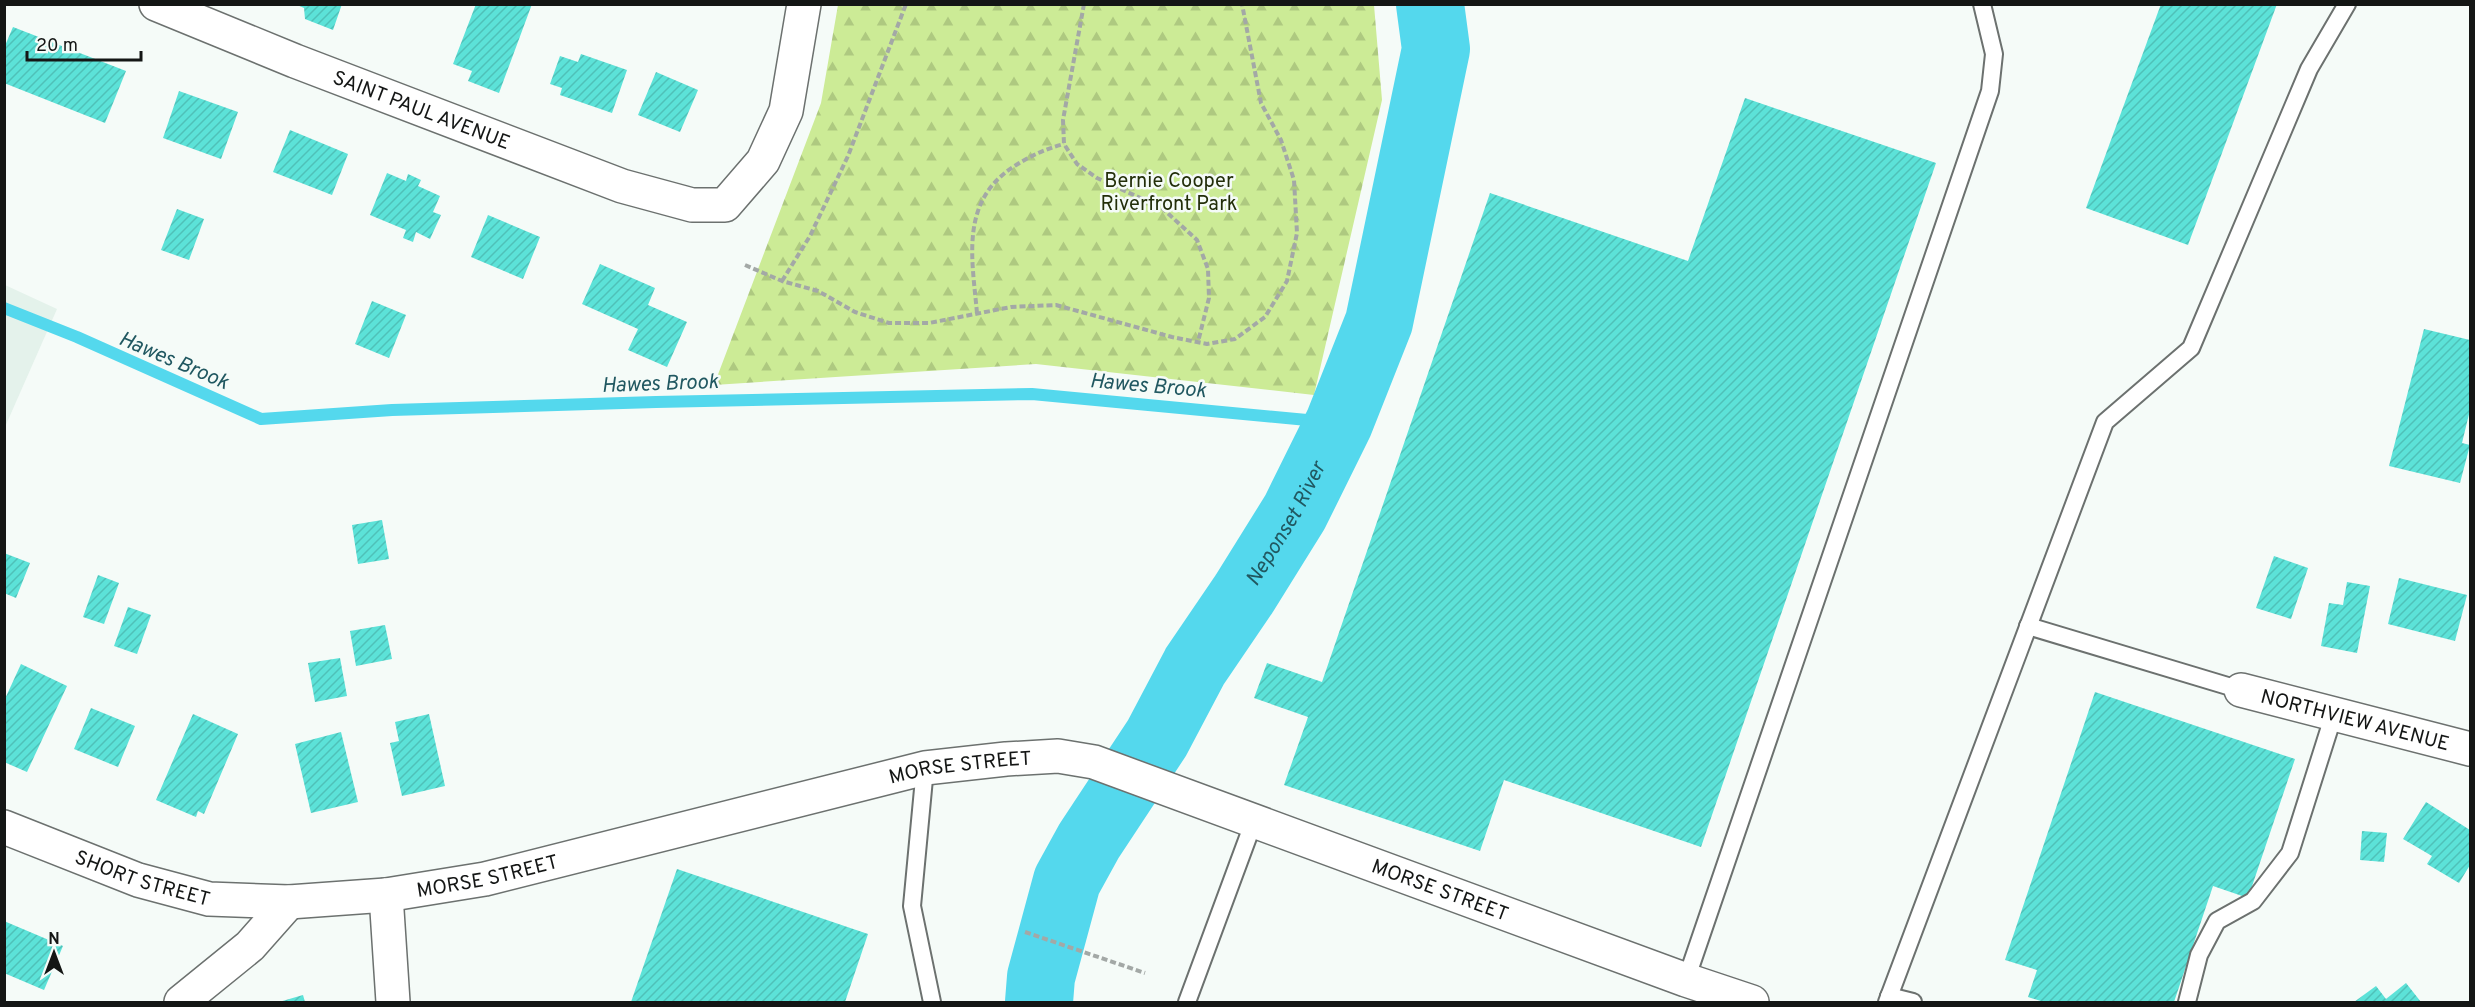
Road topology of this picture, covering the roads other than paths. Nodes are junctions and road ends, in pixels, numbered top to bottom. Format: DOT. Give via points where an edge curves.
graph roads {
  1 [pos="156,4"];
  2 [pos="804,4"];
  3 [pos="1982,4"];
  4 [pos="2347,4"];
  5 [pos="2028,626"];
  6 [pos="2241,690"];
  7 [pos="2334,714"];
  8 [pos="2470,749"];
  9 [pos="925,768"];
  10 [pos="1254,821"];
  11 [pos="4,827"];
  12 [pos="386,895"];
  13 [pos="289,902"];
  14 [pos="1686,980"];
  15 [pos="1888,999"];
  16 [pos="181,1002"];
  17 [pos="393,1002"];
  18 [pos="932,1002"];
  19 [pos="1187,1002"];
  20 [pos="1752,1002"];
  21 [pos="1913,1002"];
  22 [pos="2187,1002"];
  1 -- 2 [label="street, SAINT PAUL AVENUE" via="622,186 692,205 725,205 763,161 786,111"];
  3 -- 14 [label="lane" via="1994,54 1990,91"];
  4 -- 5 [label="lane" via="2309,69 2191,348 2105,422"];
  5 -- 6 [label="lane"];
  5 -- 15 [label="lane"];
  6 -- 7 [label="street, NORTHVIEW AVENUE"];
  7 -- 8 [label="street, NORTHVIEW AVENUE"];
  7 -- 22 [label="lane" via="2290,853 2253,901 2217,921 2199,954"];
  9 -- 10 [label="street, MORSE STREET" via="1058,756 1094,762"];
  9 -- 12 [label="street, MORSE STREET" via="485,879"];
  9 -- 18 [label="lane" via="912,906"];
  10 -- 14 [label="street, MORSE STREET"];
  10 -- 19 [label="lane"];
  11 -- 13 [label="street, SHORT STREET" via="138,880 209,899"];
  12 -- 13 [label="street, MORSE STREET"];
  12 -- 17 [label="street"];
  13 -- 16 [label="street" via="250,946"];
  14 -- 20 [label="street, MORSE STREET"];
  15 -- 21 [label="lane"];
}
